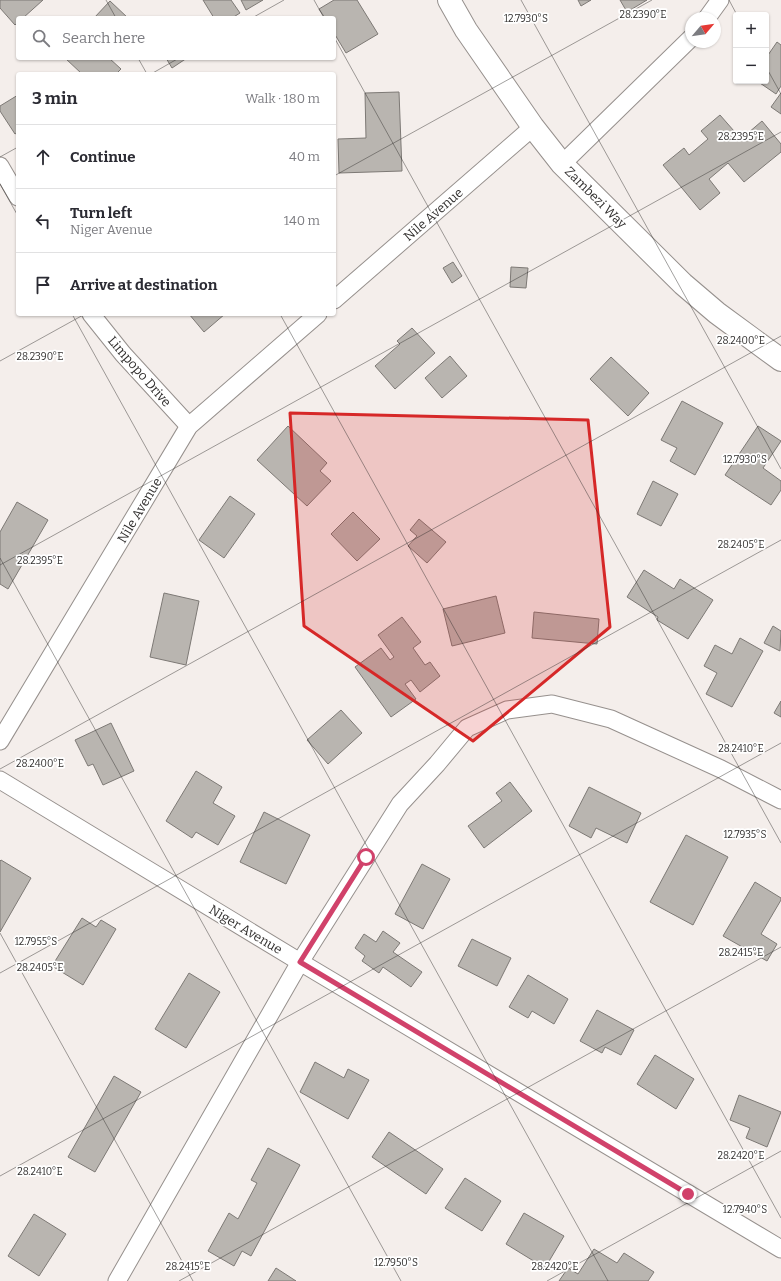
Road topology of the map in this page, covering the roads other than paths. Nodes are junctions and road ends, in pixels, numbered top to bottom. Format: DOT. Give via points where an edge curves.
graph roads {
  1 [pos="449,0"];
  2 [pos="720,0"];
  3 [pos="711,12"];
  4 [pos="685,44"];
  5 [pos="533,127"];
  6 [pos="562,164"];
  7 [pos="0,166"];
  8 [pos="16,194"];
  9 [pos="336,298"];
  10 [pos="93,316"];
  11 [pos="316,316"];
  12 [pos="781,360"];
  13 [pos="189,426"];
  14 [pos="0,740"];
  15 [pos="0,780"];
  16 [pos="781,800"];
  17 [pos="300,962"];
  18 [pos="781,1249"];
  19 [pos="117,1281"];
  1 -- 5 [label="main road, Zambezi Way" via="466,30"];
  2 -- 3 [label="street"];
  4 -- 6 [label="street"];
  5 -- 6 [label="main road, Zambezi Way"];
  5 -- 9 [label="street, Nile Avenue"];
  6 -- 12 [label="main road, Zambezi Way" via="683,284 717,314"];
  7 -- 8 [label="street"];
  10 -- 13 [label="street, Limpopo Drive" via="123,354"];
  11 -- 13 [label="street, Nile Avenue"];
  13 -- 14 [label="street, Nile Avenue"];
  15 -- 17 [label="street, Niger Avenue"];
  16 -- 17 [label="street" via="721,769 611,720 552,704 507,710 467,728 400,804"];
  17 -- 18 [label="street, Niger Avenue"];
  17 -- 19 [label="street"];
}
